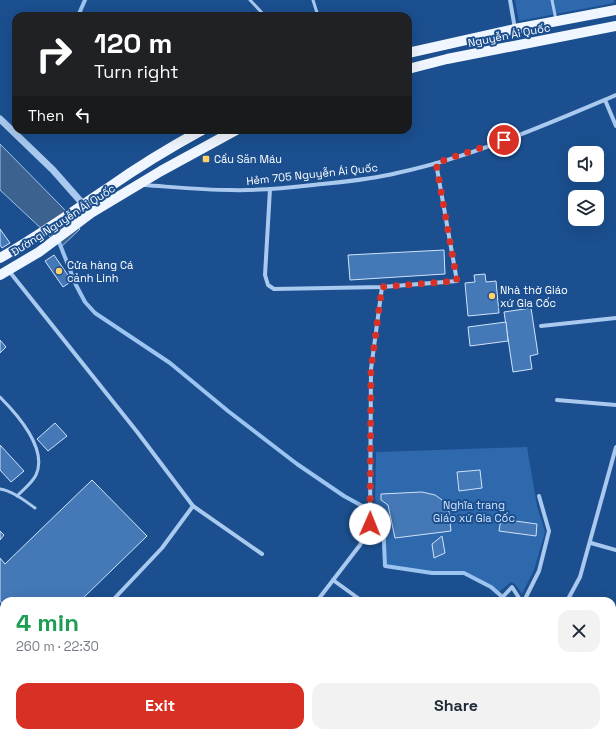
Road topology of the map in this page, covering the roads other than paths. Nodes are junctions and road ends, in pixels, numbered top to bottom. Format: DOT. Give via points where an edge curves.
graph roads {
  1 [pos="250,0"];
  2 [pos="313,0"];
  3 [pos="510,0"];
  4 [pos="552,0"];
  5 [pos="616,10"];
  6 [pos="261,12"];
  7 [pos="317,12"];
  8 [pos="556,22"];
  9 [pos="616,26"];
  10 [pos="515,29"];
  11 [pos="412,52"];
  12 [pos="412,68"];
  13 [pos="616,95"];
  14 [pos="606,100"];
  15 [pos="0,119"];
  16 [pos="616,126"];
  17 [pos="12,130"];
  18 [pos="16,134"];
  19 [pos="195,134"];
  20 [pos="229,134"];
  21 [pos="436,163"];
  22 [pos="139,184"];
  23 [pos="270,189"];
  24 [pos="83,204"];
  25 [pos="87,216"];
  26 [pos="0,258"];
  27 [pos="4,273"];
  28 [pos="382,287"];
  29 [pos="616,318"];
  30 [pos="541,326"];
  31 [pos="0,397"];
  32 [pos="557,400"];
  33 [pos="616,405"];
  34 [pos="616,447"];
  35 [pos="0,488"];
  36 [pos="17,496"];
  37 [pos="540,496"];
  38 [pos="193,506"];
  39 [pos="35,508"];
  40 [pos="591,542"];
  41 [pos="616,550"];
  42 [pos="262,554"];
  43 [pos="333,580"];
  44 [pos="116,597"];
  45 [pos="321,597"];
  46 [pos="356,597"];
  47 [pos="503,597"];
  48 [pos="518,597"];
  49 [pos="526,597"];
  50 [pos="569,597"];
  1 -- 6 [label="lane"];
  2 -- 7 [label="lane"];
  3 -- 10 [label="street"];
  4 -- 8 [label="lane"];
  5 -- 8 [label="main road, Nguyễn Ái Quốc"];
  8 -- 10 [label="main road, Nguyễn Ái Quốc"];
  9 -- 12 [label="main road, Nguyễn Ái Quốc"];
  10 -- 11 [label="main road, Nguyễn Ái Quốc"];
  13 -- 14 [label="street, Hẻm 705 Nguyễn Ái Quốc"];
  14 -- 16 [label="street"];
  14 -- 21 [label="street, Hẻm 705 Nguyễn Ái Quốc" via="522,134"];
  15 -- 17 [label="street"];
  18 -- 24 [label="street"];
  19 -- 24 [label="main road, Đường Nguyễn Ái Quốc"];
  20 -- 22 [label="main road"];
  21 -- 23 [label="street, Hẻm 705 Nguyễn Ái Quốc" via="372,178"];
  21 -- 28 [label="street" via="457,281"];
  22 -- 23 [label="street, Hẻm 705 Nguyễn Ái Quốc" via="220,190"];
  22 -- 25 [label="main road, Đường Nguyễn Ái Quốc"];
  23 -- 28 [label="street" via="265,275 268,285 274,289"];
  24 -- 25 [label="main road"];
  24 -- 26 [label="main road, Đường Nguyễn Ái Quốc" via="30,241"];
  25 -- 27 [label="main road, Đường Nguyễn Ái Quốc" via="39,252"];
  27 -- 38 [label="street" via="138,433"];
  28 -- 43 [label="street" via="371,369 370,524 360,544"];
  29 -- 30 [label="street"];
  31 -- 36 [label="lane" via="30,435 39,460 36,474"];
  32 -- 33 [label="street"];
  34 -- 40 [label="street"];
  35 -- 36 [label="lane"];
  36 -- 39 [label="lane"];
  37 -- 49 [label="street" via="549,536 539,571"];
  38 -- 42 [label="street"];
  38 -- 44 [label="street" via="162,548"];
  40 -- 41 [label="street"];
  40 -- 50 [label="street" via="580,578"];
  43 -- 45 [label="street"];
  43 -- 46 [label="street"];
  47 -- 48 [label="street" via="512,587"];
}
